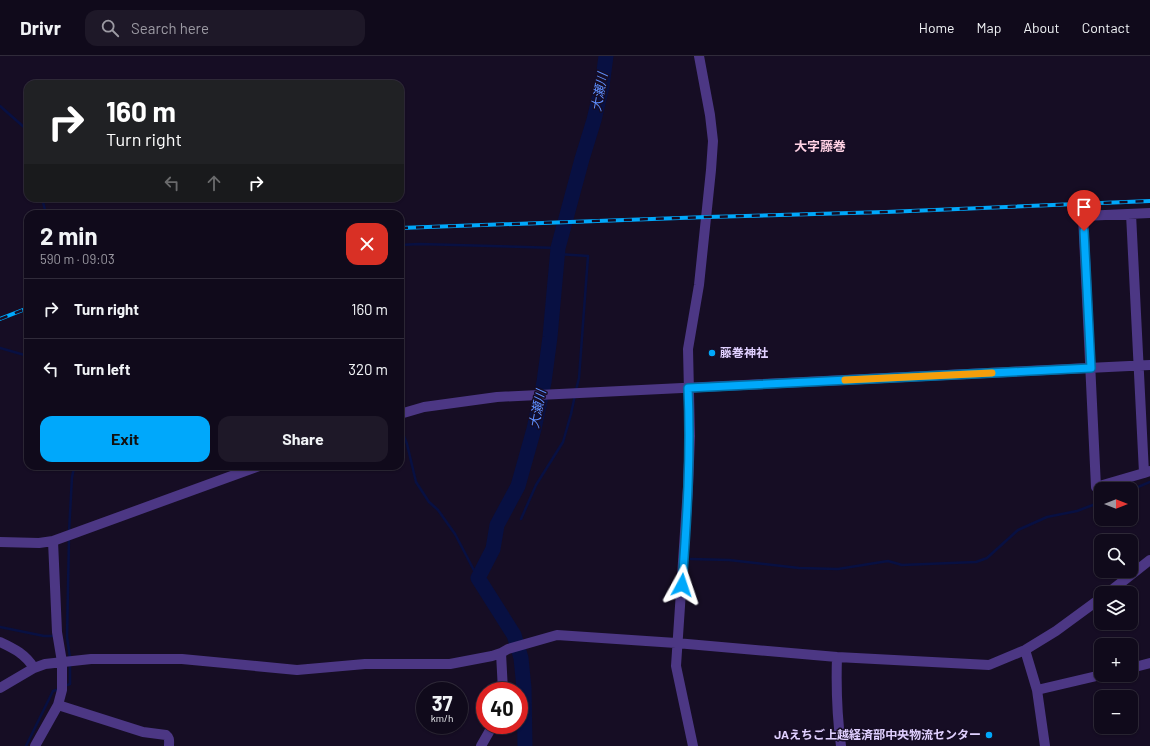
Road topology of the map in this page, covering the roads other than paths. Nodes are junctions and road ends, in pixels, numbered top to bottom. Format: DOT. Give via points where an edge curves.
graph roads {
  1 [pos="699,56"];
  2 [pos="1150,213"];
  3 [pos="1131,214"];
  4 [pos="1150,365"];
  5 [pos="1138,366"];
  6 [pos="1091,368"];
  7 [pos="688,388"];
  8 [pos="404,413"];
  9 [pos="248,470"];
  10 [pos="1147,472"];
  11 [pos="53,541"];
  12 [pos="0,542"];
  13 [pos="1150,560"];
  14 [pos="1117,586"];
  15 [pos="1094,603"];
  16 [pos="0,642"];
  17 [pos="676,643"];
  18 [pos="1025,650"];
  19 [pos="505,651"];
  20 [pos="837,657"];
  21 [pos="62,662"];
  22 [pos="1150,663"];
  23 [pos="1138,666"];
  24 [pos="34,668"];
  25 [pos="1094,677"];
  26 [pos="503,682"];
  27 [pos="0,688"];
  28 [pos="1037,690"];
  29 [pos="58,705"];
  30 [pos="488,734"];
  31 [pos="35,746"];
  32 [pos="169,746"];
  33 [pos="481,746"];
  34 [pos="693,746"];
  35 [pos="841,746"];
  36 [pos="1045,746"];
  1 -- 7 [label="street" via="713,141 700,277 688,349"];
  2 -- 3 [label="street"];
  3 -- 5 [label="street"];
  3 -- 6 [label="street" via="1083,216"];
  4 -- 5 [label="street"];
  5 -- 6 [label="street"];
  5 -- 10 [label="street"];
  6 -- 7 [label="street"];
  6 -- 10 [label="street" via="1096,487"];
  7 -- 8 [label="street" via="474,399 424,406"];
  7 -- 17 [label="street" via="688,487"];
  9 -- 11 [label="street"];
  11 -- 12 [label="street"];
  11 -- 21 [label="street" via="57,632"];
  13 -- 14 [label="street"];
  15 -- 18 [label="street"];
  16 -- 24 [label="street" via="28,658"];
  17 -- 19 [label="street" via="557,635"];
  17 -- 20 [label="street"];
  17 -- 34 [label="street" via="676,666"];
  18 -- 20 [label="street" via="989,665"];
  18 -- 28 [label="street"];
  19 -- 21 [label="street" via="450,664 365,664 297,670 182,659 91,659"];
  19 -- 26 [label="street"];
  20 -- 35 [label="street" via="836,703"];
  21 -- 24 [label="street"];
  21 -- 29 [label="street" via="62,690"];
  22 -- 23 [label="street"];
  24 -- 27 [label="street"];
  25 -- 28 [label="street"];
  28 -- 36 [label="street"];
  29 -- 31 [label="street"];
  29 -- 32 [label="street" via="143,732 166,734"];
  30 -- 33 [label="street"];
}
